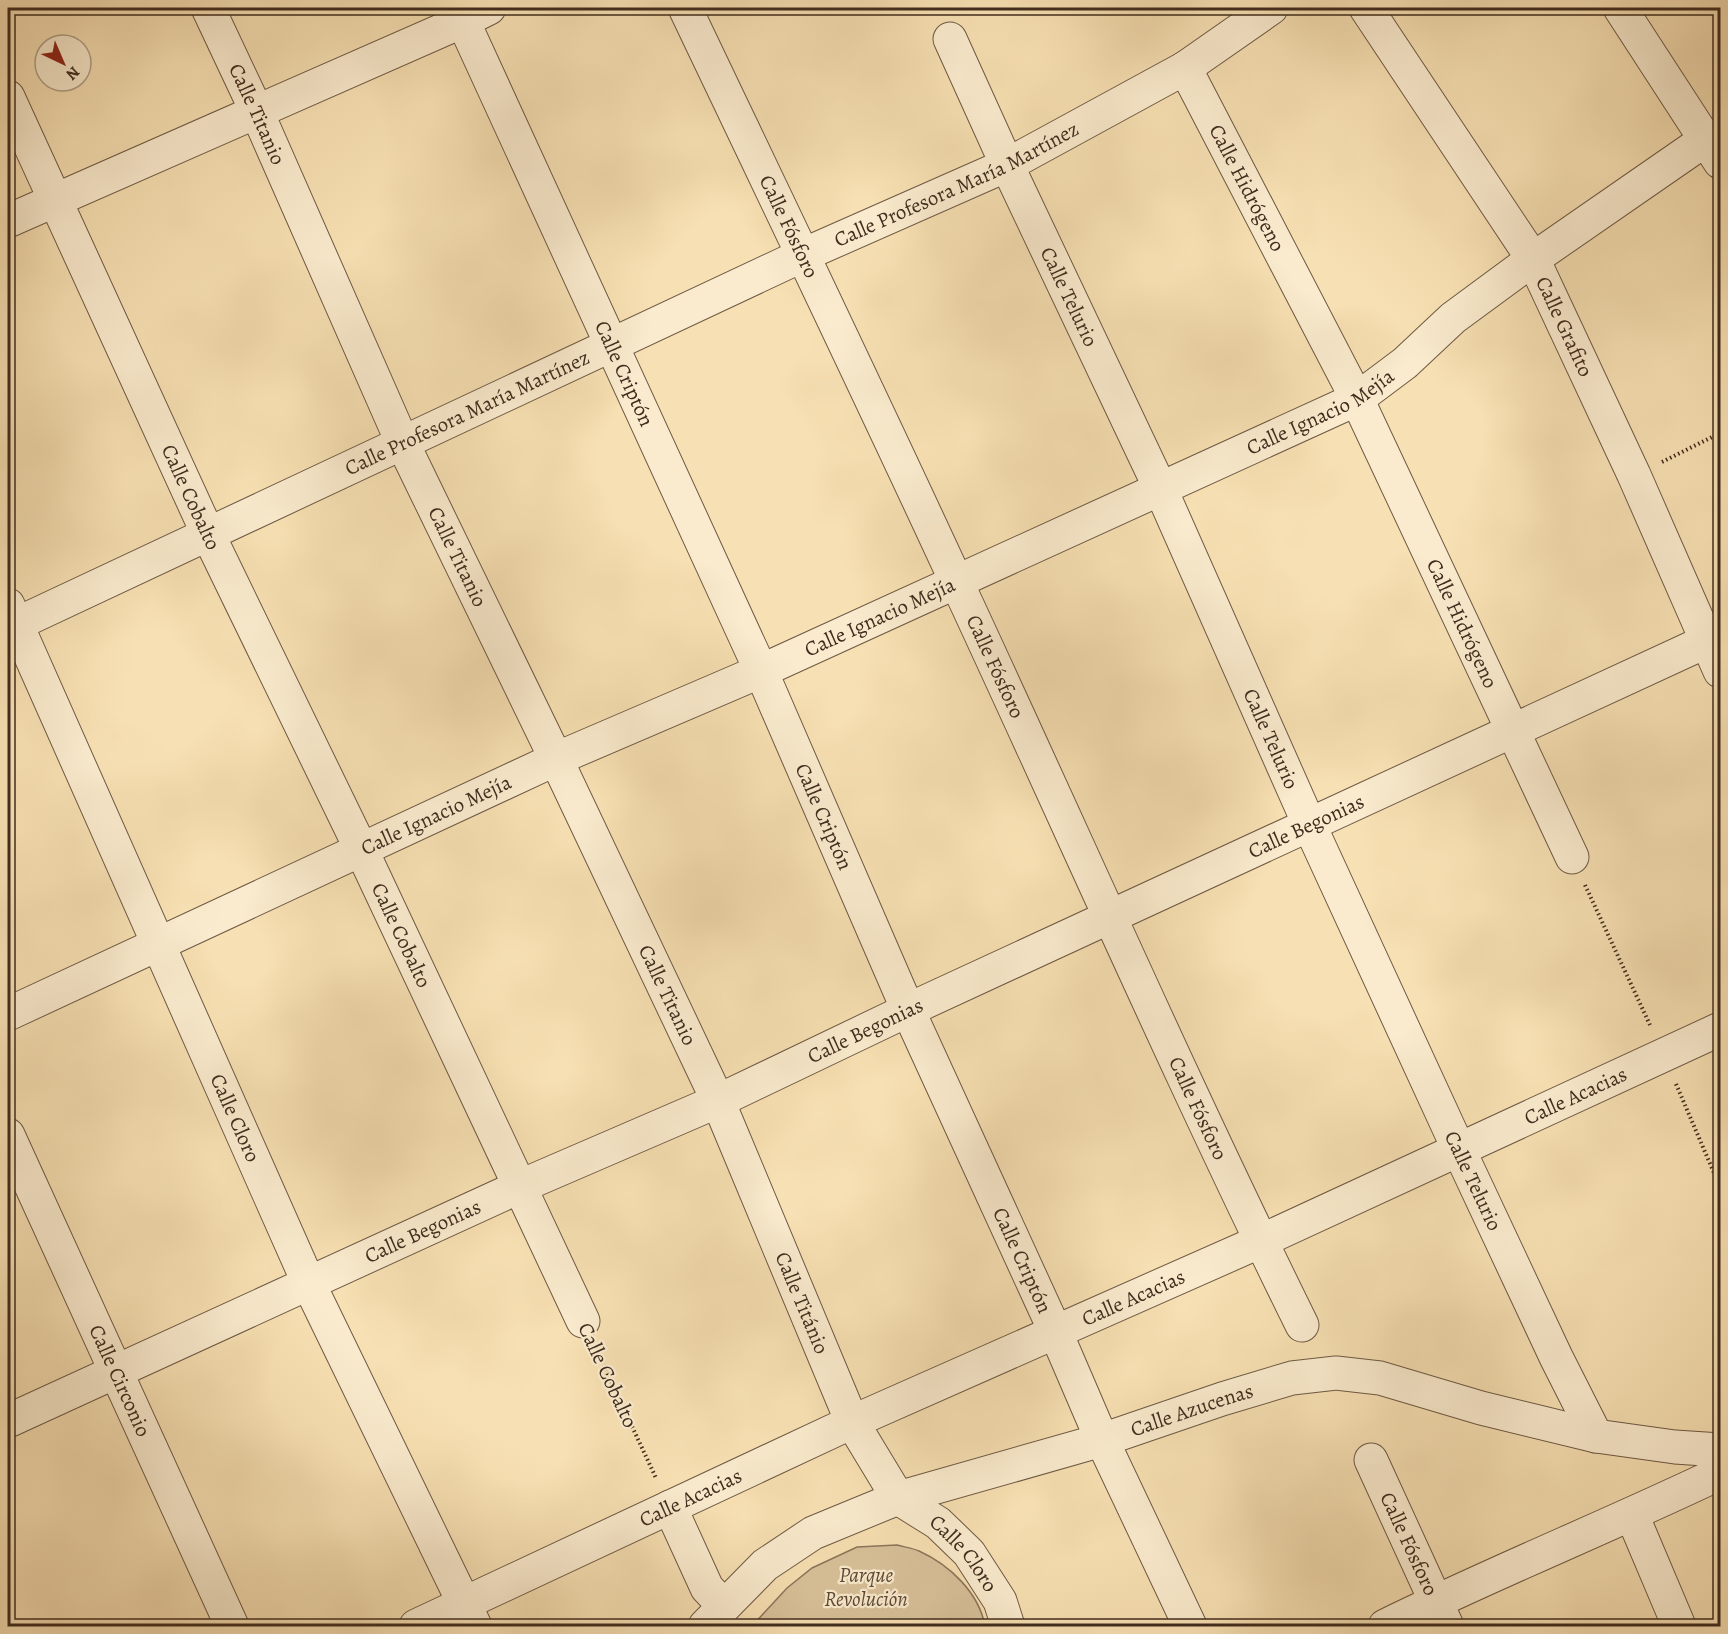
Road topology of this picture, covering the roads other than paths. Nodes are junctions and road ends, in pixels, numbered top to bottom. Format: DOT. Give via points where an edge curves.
graph roads {
  1 [pos="208,8"];
  2 [pos="685,8"];
  3 [pos="1271,8"];
  4 [pos="1366,8"];
  5 [pos="1624,9"];
  6 [pos="470,12"];
  7 [pos="950,39"];
  8 [pos="1185,68"];
  9 [pos="8,97"];
  10 [pos="256,110"];
  11 [pos="1713,151"];
  12 [pos="1006,165"];
  13 [pos="55,199"];
  14 [pos="8,221"];
  15 [pos="803,255"];
  16 [pos="1533,259"];
  17 [pos="612,344"];
  18 [pos="1357,399"];
  19 [pos="403,444"];
  20 [pos="1161,490"];
  21 [pos="208,534"];
  22 [pos="957,583"];
  23 [pos="11,619"];
  24 [pos="1714,638"];
  25 [pos="1720,670"];
  26 [pos="761,671"];
  27 [pos="1512,731"];
  28 [pos="556,759"];
  29 [pos="1309,824"];
  30 [pos="361,849"];
  31 [pos="1572,857"];
  32 [pos="1110,918"];
  33 [pos="157,944"];
  34 [pos="908,1010"];
  35 [pos="8,1014"];
  36 [pos="1720,1029"];
  37 [pos="718,1101"];
  38 [pos="8,1135"];
  39 [pos="1459,1150"];
  40 [pos="521,1186"];
  41 [pos="1261,1242"];
  42 [pos="309,1284"];
  43 [pos="583,1321"];
  44 [pos="1302,1325"];
  45 [pos="1056,1332"];
  46 [pos="116,1371"];
  47 [pos="8,1421"];
  48 [pos="852,1422"];
  49 [pos="1596,1436"];
  50 [pos="1102,1440"];
  51 [pos="1720,1450"];
  52 [pos="1371,1460"];
  53 [pos="1720,1473"];
  54 [pos="898,1498"];
  55 [pos="670,1507"];
  56 [pos="1632,1515"];
  57 [pos="1441,1614"];
  58 [pos="468,1615"];
  59 [pos="715,1616"];
  60 [pos="232,1626"];
  61 [pos="416,1626"];
  62 [pos="1008,1626"];
  63 [pos="1190,1626"];
  64 [pos="1385,1626"];
  65 [pos="1679,1626"];
  1 -- 10 [label="street, Calle Titanio"];
  2 -- 15 [label="street, Calle Fósforo"];
  3 -- 8 [label="street, Calle Profesora María Martínez"];
  4 -- 16 [label="street, Calle Grafito"];
  5 -- 11 [label="street"];
  6 -- 10 [label="street"];
  6 -- 17 [label="street, Calle Criptón"];
  7 -- 12 [label="street, Calle Telurio"];
  8 -- 12 [label="street, Calle Profesora María Martínez"];
  8 -- 18 [label="street, Calle Hidrógeno"];
  9 -- 13 [label="street, Calle Cobalto"];
  10 -- 13 [label="street"];
  10 -- 19 [label="street, Calle Titanio"];
  11 -- 16 [label="street, Calle Ignacio Mejía"];
  12 -- 15 [label="street, Calle Profesora María Martínez"];
  12 -- 20 [label="street, Calle Telurio"];
  13 -- 14 [label="street"];
  13 -- 21 [label="street, Calle Cobalto"];
  15 -- 17 [label="street, Calle Profesora María Martínez"];
  15 -- 22 [label="street, Calle Fósforo"];
  16 -- 18 [label="street, Calle Ignacio Mejía" via="1453,318 1405,363"];
  16 -- 24 [label="street, Calle Grafito"];
  17 -- 19 [label="street, Calle Profesora María Martínez"];
  17 -- 26 [label="street, Calle Criptón"];
  18 -- 20 [label="street, Calle Ignacio Mejía"];
  18 -- 27 [label="street, Calle Hidrógeno"];
  19 -- 21 [label="street, Calle Profesora María Martínez"];
  19 -- 28 [label="street, Calle Titanio"];
  20 -- 22 [label="street, Calle Ignacio Mejía"];
  20 -- 29 [label="street, Calle Telurio"];
  21 -- 23 [label="street, Calle Profesora María Martínez"];
  21 -- 30 [label="street, Calle Cobalto"];
  22 -- 26 [label="street, Calle Ignacio Mejía"];
  22 -- 32 [label="street, Calle Fósforo"];
  23 -- 33 [label="street, Calle Cloro"];
  24 -- 25 [label="street, Calle Grafito"];
  24 -- 27 [label="street, Calle Begonias"];
  26 -- 28 [label="street, Calle Ignacio Mejía"];
  26 -- 34 [label="street, Calle Criptón"];
  27 -- 29 [label="street, Calle Begonias"];
  27 -- 31 [label="street, Calle Hidrógeno"];
  28 -- 30 [label="street, Calle Ignacio Mejía"];
  28 -- 37 [label="street, Calle Titanio"];
  29 -- 32 [label="street, Calle Begonias"];
  29 -- 39 [label="street, Calle Telurio"];
  30 -- 33 [label="street, Calle Ignacio Mejía"];
  30 -- 40 [label="street, Calle Cobalto"];
  32 -- 34 [label="street, Calle Begonias"];
  32 -- 41 [label="street, Calle Fósforo"];
  33 -- 35 [label="street, Calle Ignacio Mejía"];
  33 -- 42 [label="street, Calle Cloro"];
  34 -- 37 [label="street, Calle Begonias"];
  34 -- 45 [label="street, Calle Criptón"];
  36 -- 39 [label="street, Calle Acacias"];
  37 -- 40 [label="street, Calle Begonias"];
  37 -- 48 [label="street, Calle Titánio"];
  38 -- 46 [label="street, Calle Circonio"];
  39 -- 41 [label="street, Calle Acacias"];
  39 -- 49 [label="street, Calle Telurio"];
  40 -- 42 [label="street, Calle Begonias"];
  40 -- 43 [label="street, Calle Cobalto"];
  41 -- 44 [label="street, Calle Fósforo"];
  41 -- 45 [label="street, Calle Acacias"];
  42 -- 46 [label="street, Calle Begonias"];
  42 -- 58 [label="street, Calle Cloro"];
  45 -- 48 [label="street, Calle Acacias"];
  45 -- 50 [label="street, Calle Criptón"];
  46 -- 47 [label="street, Calle Begonias"];
  46 -- 60 [label="street, Calle Circonio"];
  48 -- 54 [label="street, Calle Titánio"];
  48 -- 55 [label="street, Calle Acacias"];
  49 -- 50 [label="street, Calle Azucenas" via="1380,1378 1336,1373 1292,1378"];
  49 -- 51 [label="street, Calle Azucenas"];
  50 -- 54 [label="street, Calle Azucenas"];
  50 -- 63 [label="street, Calle Criptón"];
  52 -- 57 [label="street, Calle Fósforo"];
  53 -- 56 [label="street"];
  54 -- 59 [label="street, Calle Azucenas" via="813,1533 765,1565"];
  54 -- 62 [label="street, Calle Cloro" via="938,1523 969,1553 1000,1601"];
  55 -- 58 [label="street, Calle Acacias"];
  55 -- 59 [label="street"];
  56 -- 57 [label="street"];
  56 -- 65 [label="street"];
  57 -- 64 [label="street"];
  58 -- 61 [label="street, Calle Acacias"];
}
